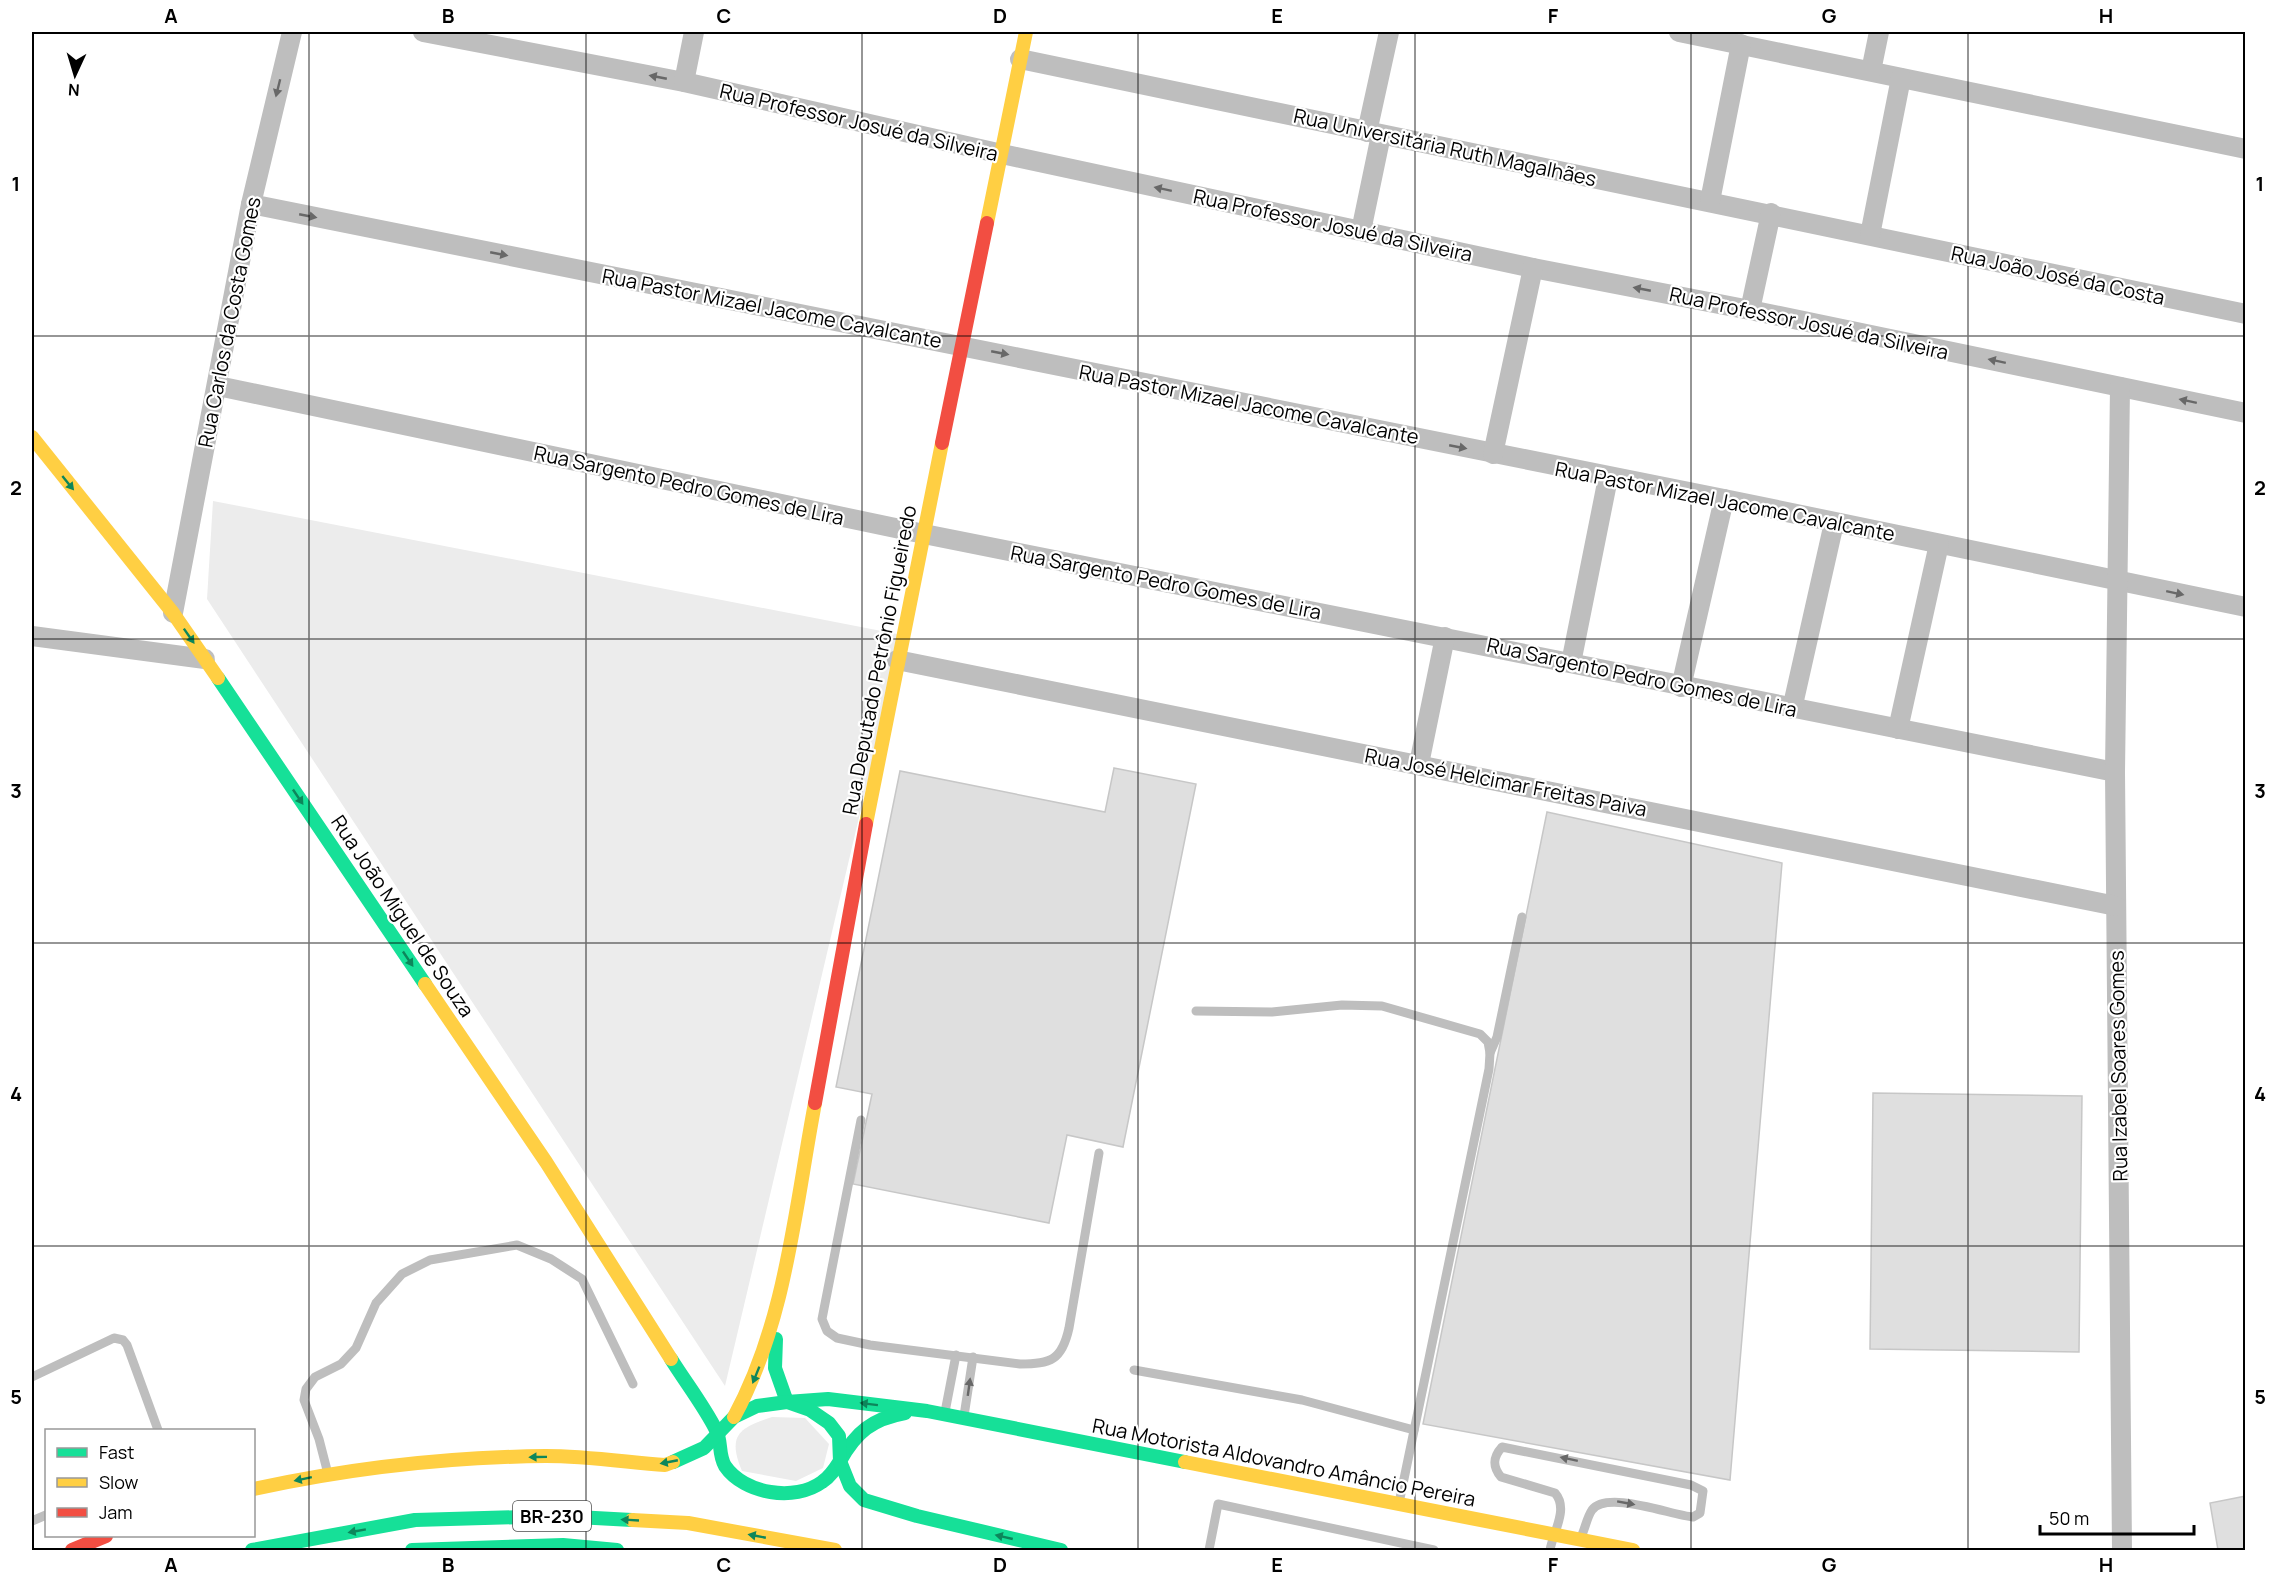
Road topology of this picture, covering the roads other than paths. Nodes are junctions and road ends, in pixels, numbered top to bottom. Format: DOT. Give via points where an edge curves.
graph roads {
  1 [pos="292,32"];
  2 [pos="423,32"];
  3 [pos="694,32"];
  4 [pos="1026,32"];
  5 [pos="1389,32"];
  6 [pos="1679,32"];
  7 [pos="1879,32"];
  8 [pos="1741,44"];
  9 [pos="1020,59"];
  10 [pos="1871,71"];
  11 [pos="1900,78"];
  12 [pos="684,82"];
  13 [pos="1374,134"];
  14 [pos="2246,149"];
  15 [pos="1002,154"];
  16 [pos="1710,201"];
  17 [pos="251,204"];
  18 [pos="1771,213"];
  19 [pos="1361,231"];
  20 [pos="1870,235"];
  21 [pos="1533,268"];
  22 [pos="1749,310"];
  23 [pos="2246,314"];
  24 [pos="961,345"];
  25 [pos="218,386"];
  26 [pos="2120,387"];
  27 [pos="2246,413"];
  28 [pos="32,437"];
  29 [pos="1493,454"];
  30 [pos="1608,478"];
  31 [pos="1724,499"];
  32 [pos="1834,524"];
  33 [pos="924,534"];
  34 [pos="1939,544"];
  35 [pos="2118,581"];
  36 [pos="2246,607"];
  37 [pos="173,613"];
  38 [pos="32,636"];
  39 [pos="1445,637"];
  40 [pos="205,659"];
  41 [pos="897,660"];
  42 [pos="1571,663"];
  43 [pos="1681,687"];
  44 [pos="1792,709"];
  45 [pos="1898,729"];
  46 [pos="1419,764"];
  47 [pos="2115,772"];
  48 [pos="2116,906"];
  49 [pos="1522,916"];
  50 [pos="1196,1011"];
  51 [pos="1491,1053"];
  52 [pos="861,1120"];
  53 [pos="1099,1153"];
  54 [pos="778,1299"];
  55 [pos="956,1355"];
  56 [pos="973,1357"];
  57 [pos="1134,1370"];
  58 [pos="32,1377"];
  59 [pos="633,1383"];
  60 [pos="787,1402"];
  61 [pos="927,1411"];
  62 [pos="945,1414"];
  63 [pos="734,1417"];
  64 [pos="964,1418"];
  65 [pos="157,1429"];
  66 [pos="1414,1430"];
  67 [pos="718,1433"];
  68 [pos="840,1461"];
  69 [pos="328,1473"];
  70 [pos="255,1489"];
  71 [pos="1399,1505"];
  72 [pos="1553,1536"];
  73 [pos="104,1537"];
  74 [pos="1579,1545"];
  75 [pos="72,1551"];
  76 [pos="252,1551"];
  77 [pos="412,1551"];
  78 [pos="617,1551"];
  79 [pos="836,1551"];
  80 [pos="1061,1551"];
  81 [pos="1209,1551"];
  82 [pos="1434,1551"];
  83 [pos="1550,1551"];
  84 [pos="1633,1551"];
  85 [pos="2122,1551"];
  1 -- 17 [label="street, Rua Carlos da Costa Gomes, one-way"];
  12 -- 2 [label="street, Rua Professor Josué da Silveira, one-way"];
  3 -- 12 [label="street"];
  4 -- 9 [label="main road, Rua Deputado Petrônio Figueiredo"];
  5 -- 13 [label="street"];
  6 -- 8 [label="street"];
  7 -- 10 [label="street"];
  8 -- 10 [label="street"];
  8 -- 16 [label="street"];
  9 -- 13 [label="street, Rua Universitária Ruth Magalhães"];
  9 -- 15 [label="main road, Rua Deputado Petrônio Figueiredo"];
  10 -- 11 [label="street"];
  11 -- 14 [label="street"];
  11 -- 20 [label="street"];
  12 -- 15 [label="street, Rua Professor Josué da Silveira"];
  13 -- 16 [label="street, Rua Universitária Ruth Magalhães"];
  13 -- 19 [label="street"];
  19 -- 15 [label="street, Rua Professor Josué da Silveira, one-way"];
  15 -- 24 [label="main road, Rua Deputado Petrônio Figueiredo"];
  16 -- 18 [label="street, Rua Universitária Ruth Magalhães"];
  17 -- 24 [label="street, Rua Pastor Mizael Jacome Cavalcante, one-way"];
  17 -- 25 [label="street, Rua Carlos da Costa Gomes"];
  18 -- 20 [label="street, Rua Universitária Ruth Magalhães"];
  18 -- 22 [label="street"];
  19 -- 21 [label="street, Rua Professor Josué da Silveira"];
  20 -- 23 [label="street, Rua João José da Costa"];
  22 -- 21 [label="street, Rua Professor Josué da Silveira, one-way"];
  21 -- 29 [label="street"];
  26 -- 22 [label="street, Rua Professor Josué da Silveira, one-way"];
  24 -- 29 [label="street, Rua Pastor Mizael Jacome Cavalcante, one-way"];
  24 -- 33 [label="main road, Rua Deputado Petrônio Figueiredo"];
  25 -- 33 [label="street, Rua Sargento Pedro Gomes de Lira"];
  25 -- 37 [label="street, Rua Carlos da Costa Gomes"];
  27 -- 26 [label="street, Rua Professor Josué da Silveira, one-way"];
  26 -- 35 [label="street, Rua Izabel Soares Gomes"];
  28 -- 37 [label="main road, Rua João Miguel de Souza, one-way"];
  29 -- 30 [label="street, Rua Pastor Mizael Jacome Cavalcante"];
  30 -- 31 [label="street, Rua Pastor Mizael Jacome Cavalcante"];
  30 -- 42 [label="street"];
  31 -- 32 [label="street, Rua Pastor Mizael Jacome Cavalcante"];
  31 -- 43 [label="street"];
  32 -- 34 [label="street, Rua Pastor Mizael Jacome Cavalcante"];
  32 -- 44 [label="street"];
  33 -- 39 [label="street, Rua Sargento Pedro Gomes de Lira"];
  33 -- 41 [label="main road, Rua Deputado Petrônio Figueiredo"];
  34 -- 35 [label="street, Rua Pastor Mizael Jacome Cavalcante"];
  34 -- 45 [label="street"];
  35 -- 36 [label="street, Rua Pastor Mizael Jacome Cavalcante, one-way"];
  35 -- 47 [label="street, Rua Izabel Soares Gomes"];
  37 -- 40 [label="main road, Rua João Miguel de Souza, one-way"];
  38 -- 40 [label="street"];
  39 -- 42 [label="street, Rua Sargento Pedro Gomes de Lira"];
  39 -- 46 [label="street"];
  40 -- 67 [label="main road, Rua João Miguel de Souza, one-way" via="546,1162"];
  41 -- 46 [label="street, Rua José Helcimar Freitas Paiva"];
  41 -- 54 [label="main road, Rua Deputado Petrônio Figueiredo"];
  42 -- 43 [label="street, Rua Sargento Pedro Gomes de Lira"];
  43 -- 44 [label="street, Rua Sargento Pedro Gomes de Lira"];
  44 -- 45 [label="street, Rua Sargento Pedro Gomes de Lira"];
  45 -- 47 [label="street, Rua Sargento Pedro Gomes de Lira"];
  46 -- 48 [label="street, Rua José Helcimar Freitas Paiva"];
  47 -- 48 [label="street, Rua Izabel Soares Gomes"];
  48 -- 85 [label="street, Rua Izabel Soares Gomes"];
  49 -- 51 [label="lane"];
  50 -- 51 [label="lane" via="1272,1012 1342,1005 1382,1006 1480,1034"];
  51 -- 66 [label="lane"];
  52 -- 55 [label="lane" via="822,1319 827,1331 837,1338"];
  53 -- 56 [label="lane" via="1065,1346 1057,1357 1041,1364"];
  54 -- 60 [label="main road, Rua Deputado Petrônio Figueiredo" via="775,1368"];
  54 -- 63 [label="main road, Rua Deputado Petrônio Figueiredo, one-way" via="763,1357"];
  55 -- 56 [label="lane"];
  55 -- 62 [label="lane"];
  64 -- 56 [label="lane, one-way"];
  57 -- 66 [label="lane" via="1302,1400"];
  58 -- 65 [label="lane" via="114,1338 123,1340"];
  59 -- 69 [label="lane" via="582,1279 551,1259 517,1245 430,1260 402,1274 376,1303 356,1348 341,1364 315,1377 306,1389 304,1400"];
  61 -- 60 [label="main road, Rua Motorista Aldovandro Amâncio Pereira, one-way" via="828,1399"];
  60 -- 63 [label="main road" via="757,1406"];
  60 -- 68 [label="main road" via="810,1410 829,1423 839,1436"];
  61 -- 62 [label="main road, Rua Motorista Aldovandro Amâncio Pereira"];
  61 -- 68 [label="main road, Rua Motorista Aldovandro Amâncio Pereira" via="876,1419 861,1427"];
  62 -- 64 [label="main road, Rua Motorista Aldovandro Amâncio Pereira"];
  63 -- 67 [label="main road"];
  64 -- 71 [label="main road, Rua Motorista Aldovandro Amâncio Pereira"];
  66 -- 71 [label="lane"];
  67 -- 68 [label="main road" via="719,1453 730,1471 752,1488 782,1493 801,1490 819,1484"];
  67 -- 69 [label="main road, one-way" via="704,1448 665,1465 529,1457 417,1462"];
  80 -- 68 [label="main road, one-way" via="864,1500 850,1486"];
  69 -- 70 [label="main road, one-way"];
  71 -- 72 [label="main road, Rua Motorista Aldovandro Amâncio Pereira"];
  72 -- 74 [label="main road, Rua Motorista Aldovandro Amâncio Pereira"];
  74 -- 72 [label="lane, one-way" via="1592,1509 1603,1502 1693,1517 1700,1513 1703,1491 1692,1485 1502,1447 1494,1461 1501,1477 1555,1493 1561,1500 1563,1508"];
  72 -- 83 [label="lane"];
  73 -- 75 [label="main road"];
  74 -- 84 [label="main road, Rua Motorista Aldovandro Amâncio Pereira"];
  79 -- 76 [label="main road, BR-230, one-way" via="688,1523 558,1516 415,1520"];
  77 -- 78 [label="main road, BR-230" via="563,1545"];
  81 -- 82 [label="lane" via="1218,1504"];
}
